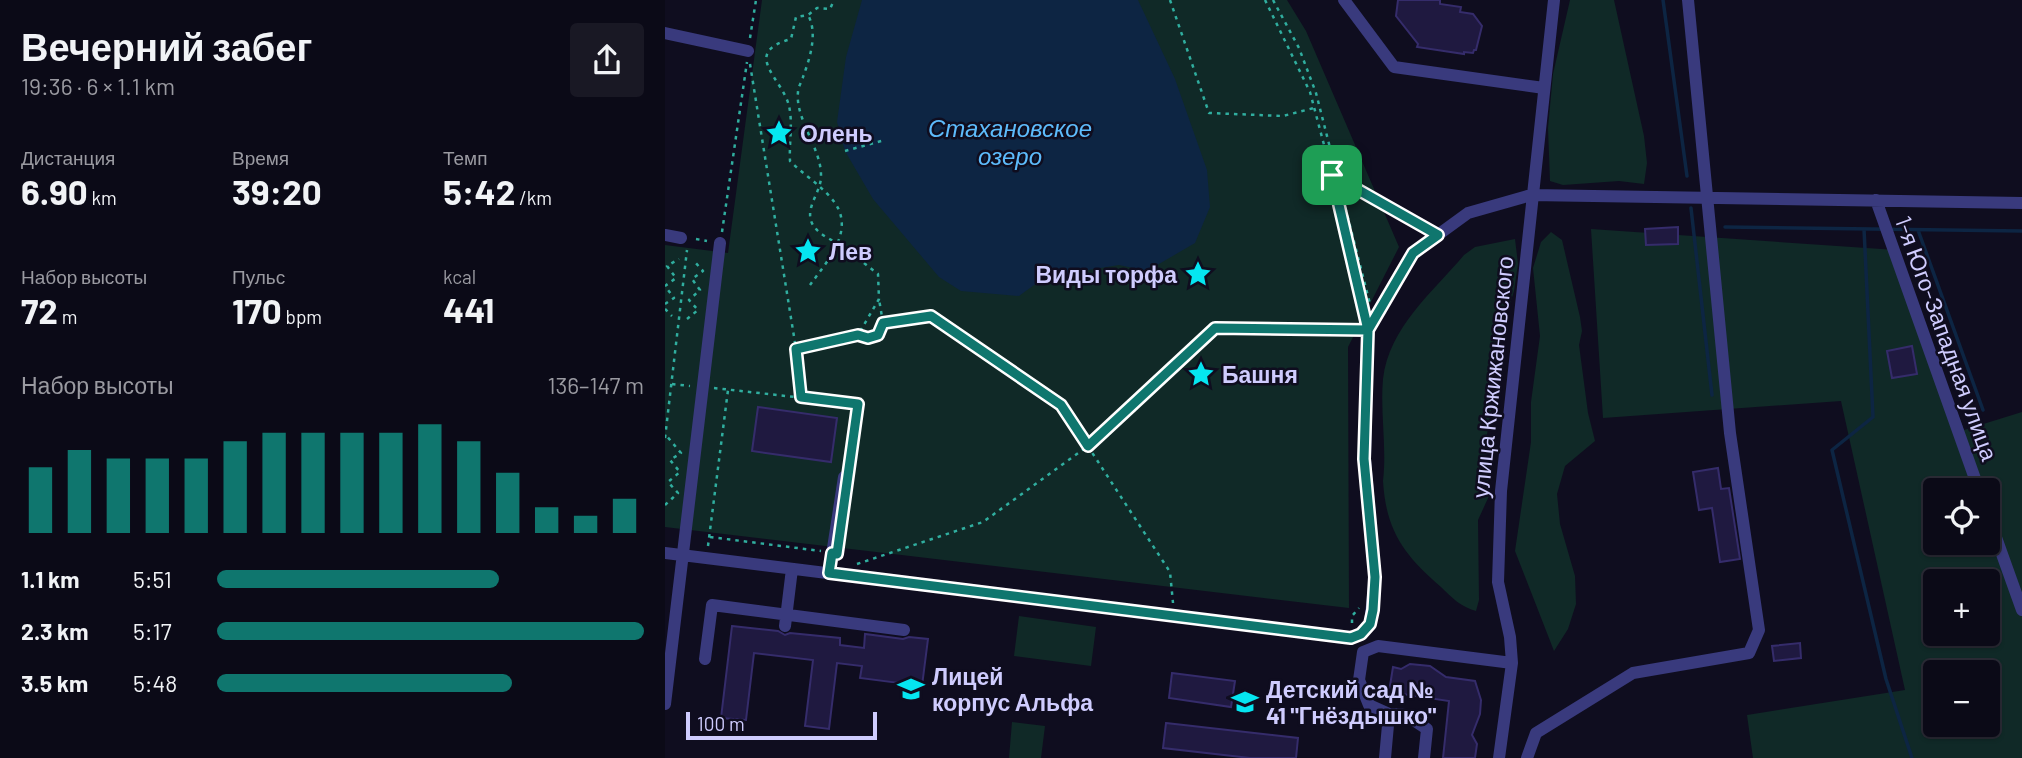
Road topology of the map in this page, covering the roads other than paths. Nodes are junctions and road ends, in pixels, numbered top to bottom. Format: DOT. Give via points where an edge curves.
graph roads {
  1 [pos="1344,0"];
  2 [pos="1554,0"];
  3 [pos="1688,0"];
  4 [pos="665,33"];
  5 [pos="748,51"];
  6 [pos="1544,88"];
  7 [pos="1531,195"];
  8 [pos="1705,197"];
  9 [pos="1876,200"];
  10 [pos="2022,203"];
  11 [pos="665,235"];
  12 [pos="685,238"];
  13 [pos="720,243"];
  14 [pos="846,474"];
  15 [pos="1975,478"];
  16 [pos="2000,549"];
  17 [pos="665,553"];
  18 [pos="683,555"];
  19 [pos="792,569"];
  20 [pos="829,573"];
  21 [pos="2022,610"];
  22 [pos="786,620"];
  23 [pos="904,631"];
  24 [pos="705,659"];
  25 [pos="1512,663"];
  26 [pos="665,704"];
  27 [pos="1389,714"];
  28 [pos="1385,758"];
  29 [pos="1424,758"];
  30 [pos="1499,758"];
  31 [pos="1527,758"];
  1 -- 6 [label="street" via="1394,67"];
  2 -- 6 [label="street, улица Кржижановского"];
  3 -- 8 [label="street"];
  4 -- 5 [label="street"];
  6 -- 7 [label="street, улица Кржижановского"];
  7 -- 8 [label="street"];
  7 -- 20 [label="street" via="1468,213 1413,253 1371,326 1364,459 1375,577 1370,624 1356,636"];
  7 -- 25 [label="street, улица Кржижановского" via="1499,521 1497,582"];
  8 -- 9 [label="street"];
  8 -- 31 [label="street" via="1730,433 1759,631 1749,653 1633,673 1536,733"];
  9 -- 10 [label="street"];
  9 -- 15 [label="street, 1-я Юго-Западная улица"];
  11 -- 12 [label="street"];
  13 -- 18 [label="street"];
  14 -- 20 [label="street"];
  16 -- 21 [label="street"];
  17 -- 18 [label="street"];
  18 -- 19 [label="street"];
  18 -- 26 [label="street"];
  19 -- 20 [label="street"];
  19 -- 22 [label="street"];
  22 -- 23 [label="street"];
  22 -- 24 [label="street" via="712,605"];
  25 -- 27 [label="street" via="1370,648 1363,652 1359,680 1369,705"];
  25 -- 30 [label="street, улица Кржижановского"];
  27 -- 28 [label="street"];
  27 -- 29 [label="street" via="1406,715 1427,729"];
}
